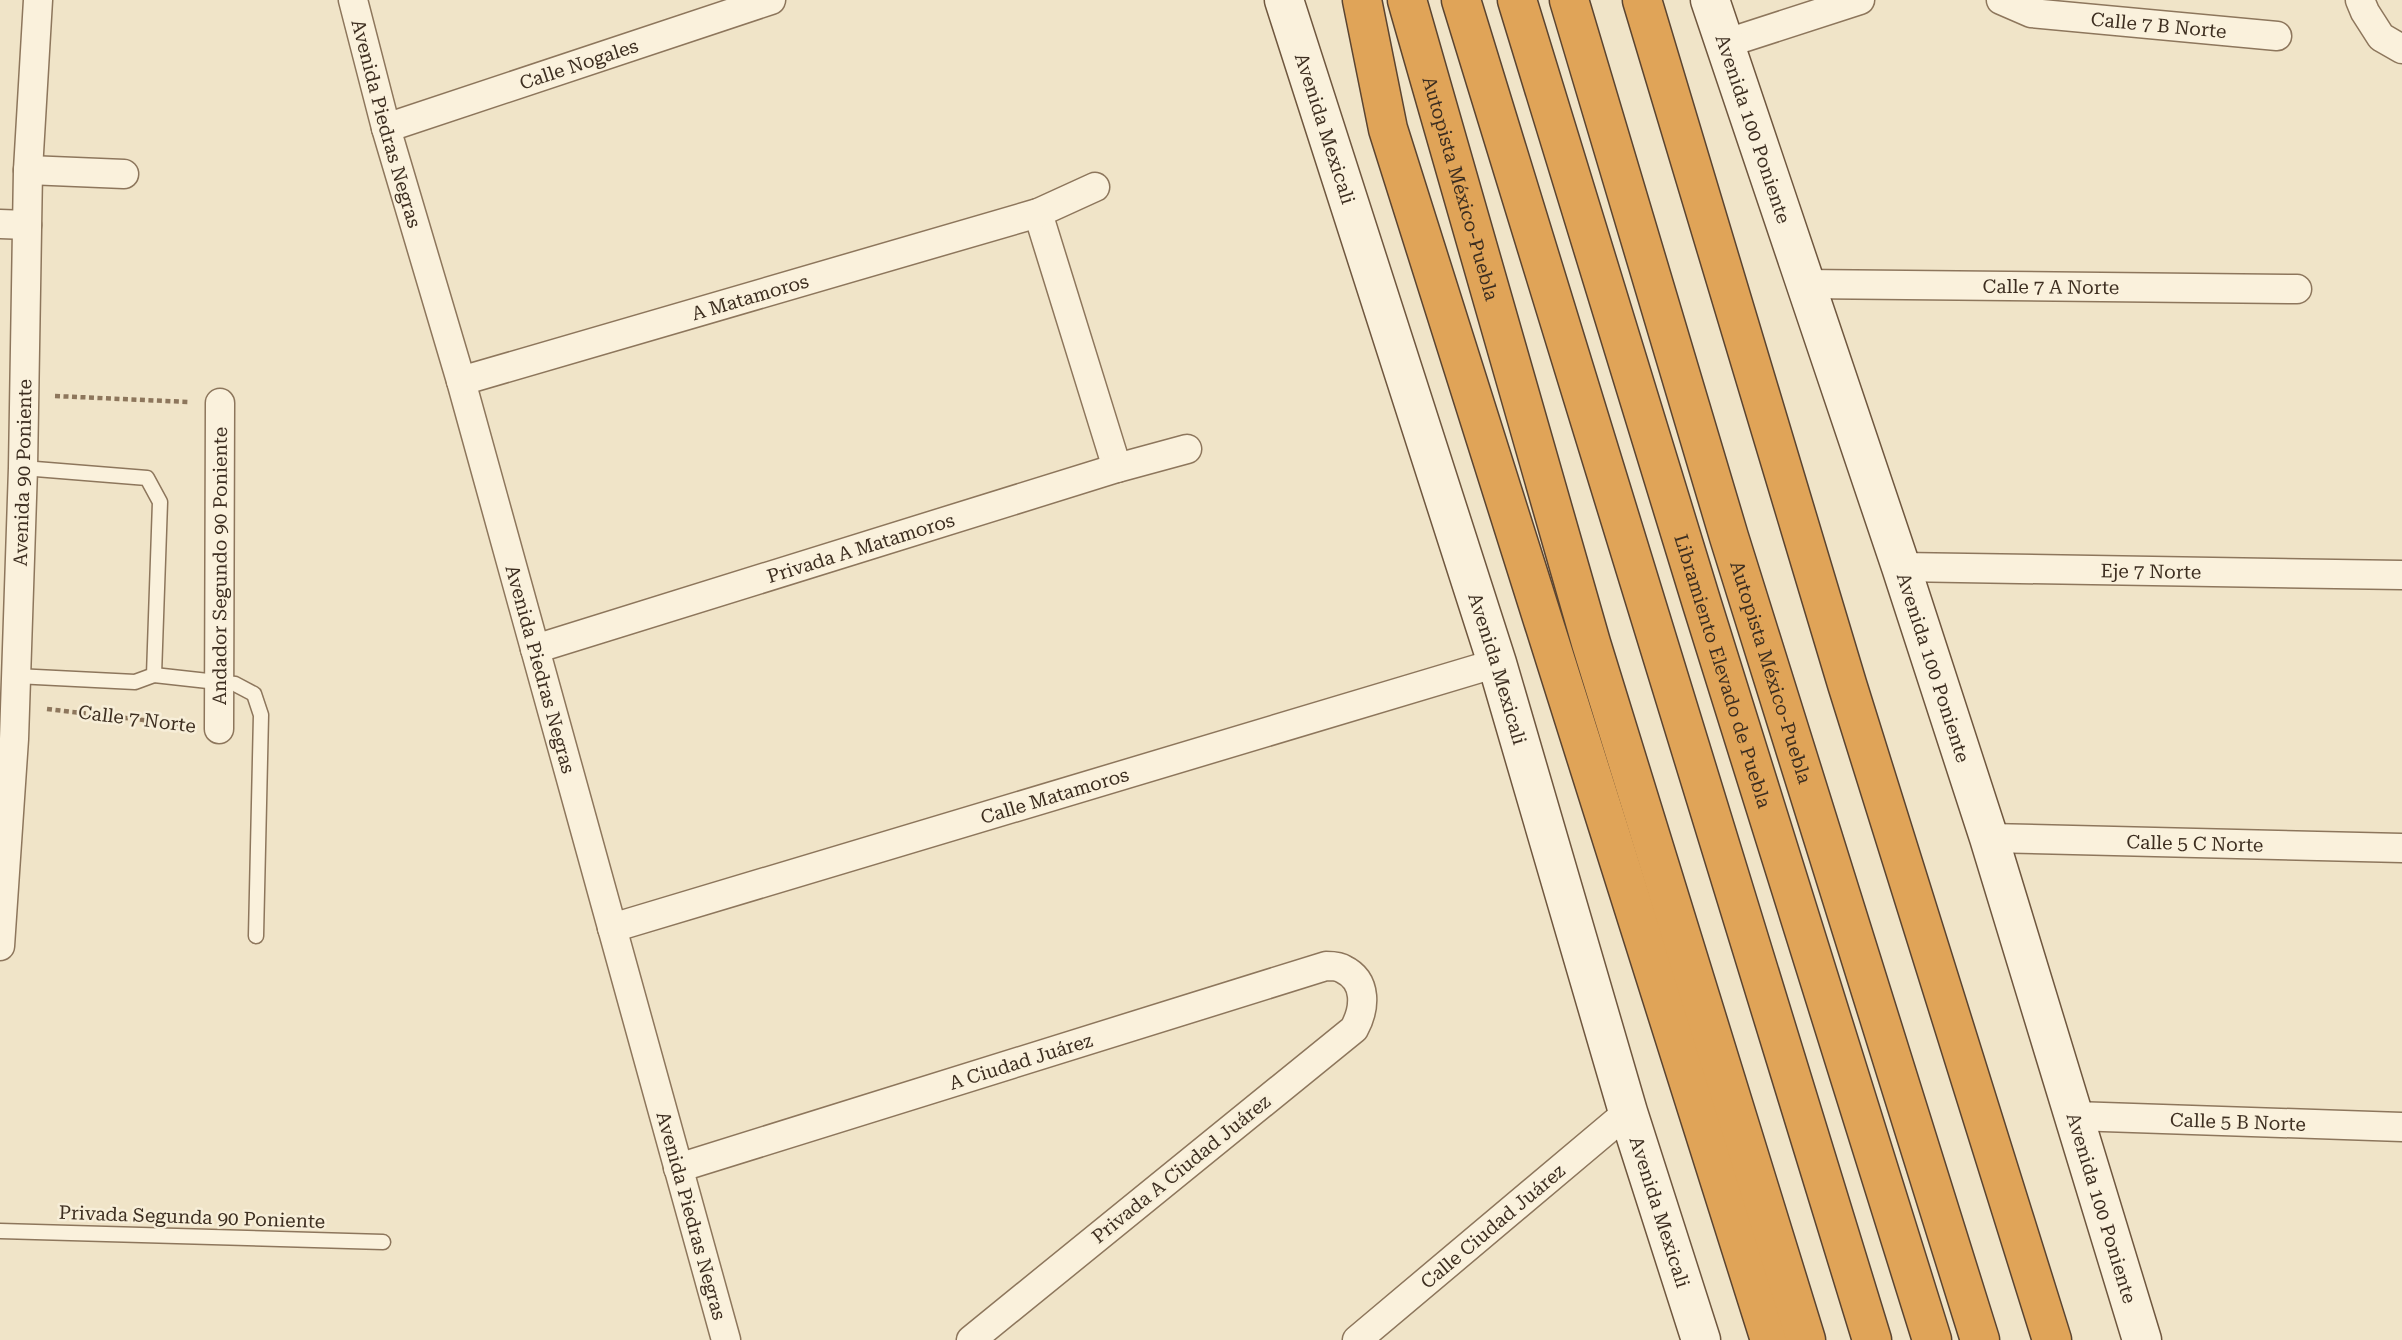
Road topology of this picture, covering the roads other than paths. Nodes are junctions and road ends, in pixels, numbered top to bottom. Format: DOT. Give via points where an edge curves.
graph roads {
  1 [pos="38,0"];
  2 [pos="353,0"];
  3 [pos="771,0"];
  4 [pos="1284,0"];
  5 [pos="1362,0"];
  6 [pos="1407,0"];
  7 [pos="1461,0"];
  8 [pos="1517,0"];
  9 [pos="1569,0"];
  10 [pos="1642,0"];
  11 [pos="1710,0"];
  12 [pos="1860,0"];
  13 [pos="2001,0"];
  14 [pos="2360,0"];
  15 [pos="2277,36"];
  16 [pos="1724,44"];
  17 [pos="2402,50"];
  18 [pos="386,128"];
  19 [pos="28,170"];
  20 [pos="124,174"];
  21 [pos="1095,187"];
  22 [pos="1038,213"];
  23 [pos="14,225"];
  24 [pos="1804,284"];
  25 [pos="2297,289"];
  26 [pos="461,382"];
  27 [pos="220,403"];
  28 [pos="1186,449"];
  29 [pos="11,468"];
  30 [pos="1117,468"];
  31 [pos="1901,566"];
  32 [pos="2402,575"];
  33 [pos="535,649"];
  34 [pos="1497,663"];
  35 [pos="154,675"];
  36 [pos="16,676"];
  37 [pos="220,683"];
  38 [pos="219,729"];
  39 [pos="7,738"];
  40 [pos="1989,838"];
  41 [pos="2402,848"];
  42 [pos="612,928"];
  43 [pos="256,936"];
  44 [pos="0,946"];
  45 [pos="1358,982"];
  46 [pos="1628,1112"];
  47 [pos="2074,1115"];
  48 [pos="2402,1127"];
  49 [pos="678,1168"];
  50 [pos="0,1231"];
  51 [pos="383,1242"];
  52 [pos="726,1340"];
  53 [pos="971,1340"];
  54 [pos="1357,1340"];
  55 [pos="1701,1340"];
  56 [pos="1770,1340"];
  57 [pos="1806,1340"];
  58 [pos="1872,1340"];
  59 [pos="1932,1340"];
  60 [pos="1980,1340"];
  61 [pos="2052,1340"];
  62 [pos="2142,1340"];
  1 -- 19 [label="street, Avenida 90 Poniente"];
  2 -- 18 [label="street, Avenida Piedras Negras"];
  3 -- 18 [label="street, Calle Nogales"];
  4 -- 34 [label="street, Avenida Mexicali"];
  5 -- 56 [label="highway" via="1388,129"];
  6 -- 57 [label="highway, Autopista México-Puebla" via="1591,643"];
  7 -- 58 [label="highway"];
  8 -- 59 [label="highway, Libramiento Elevado de Puebla"];
  9 -- 60 [label="highway, Autopista México-Puebla" via="1733,550"];
  10 -- 61 [label="highway" via="1847,684"];
  11 -- 16 [label="street, Avenida 100 Poniente"];
  12 -- 16 [label="street"];
  13 -- 15 [label="street, Calle 7 B Norte" via="2031,13"];
  14 -- 17 [label="street" via="2381,37"];
  16 -- 24 [label="street, Avenida 100 Poniente"];
  18 -- 26 [label="street, Avenida Piedras Negras"];
  19 -- 20 [label="street"];
  19 -- 23 [label="street, Avenida 90 Poniente"];
  21 -- 22 [label="street, A Matamoros"];
  22 -- 26 [label="street, A Matamoros"];
  22 -- 30 [label="street"];
  23 -- 29 [label="street, Avenida 90 Poniente" via="22,395"];
  24 -- 25 [label="street, Calle 7 A Norte"];
  24 -- 31 [label="street, Avenida 100 Poniente"];
  26 -- 33 [label="street, Avenida Piedras Negras"];
  27 -- 37 [label="street, Andador Segundo 90 Poniente"];
  28 -- 30 [label="street, Privada A Matamoros"];
  29 -- 35 [label="lane" via="147,478 160,502"];
  29 -- 36 [label="street, Avenida 90 Poniente"];
  30 -- 33 [label="street, Privada A Matamoros"];
  31 -- 32 [label="street, Eje 7 Norte"];
  31 -- 40 [label="street, Avenida 100 Poniente"];
  33 -- 42 [label="street, Avenida Piedras Negras"];
  34 -- 42 [label="street, Calle Matamoros"];
  34 -- 46 [label="street, Avenida Mexicali"];
  35 -- 36 [label="lane" via="135,682"];
  35 -- 37 [label="lane"];
  36 -- 39 [label="street, Avenida 90 Poniente"];
  37 -- 38 [label="street, Andador Segundo 90 Poniente"];
  37 -- 43 [label="lane" via="235,684 254,694 261,715"];
  39 -- 44 [label="street, Avenida 90 Poniente"];
  40 -- 41 [label="street, Calle 5 C Norte"];
  40 -- 47 [label="street, Avenida 100 Poniente"];
  42 -- 49 [label="street, Avenida Piedras Negras"];
  45 -- 49 [label="street, A Ciudad Juárez" via="1343,968 1326,965"];
  45 -- 53 [label="street, Privada A Ciudad Juárez" via="1362,1014 1354,1029"];
  46 -- 54 [label="street, Calle Ciudad Juárez"];
  46 -- 55 [label="street, Avenida Mexicali"];
  47 -- 48 [label="street, Calle 5 B Norte"];
  47 -- 62 [label="street, Avenida 100 Poniente"];
  49 -- 52 [label="street, Avenida Piedras Negras"];
  50 -- 51 [label="lane, Privada Segunda 90 Poniente"];
}
